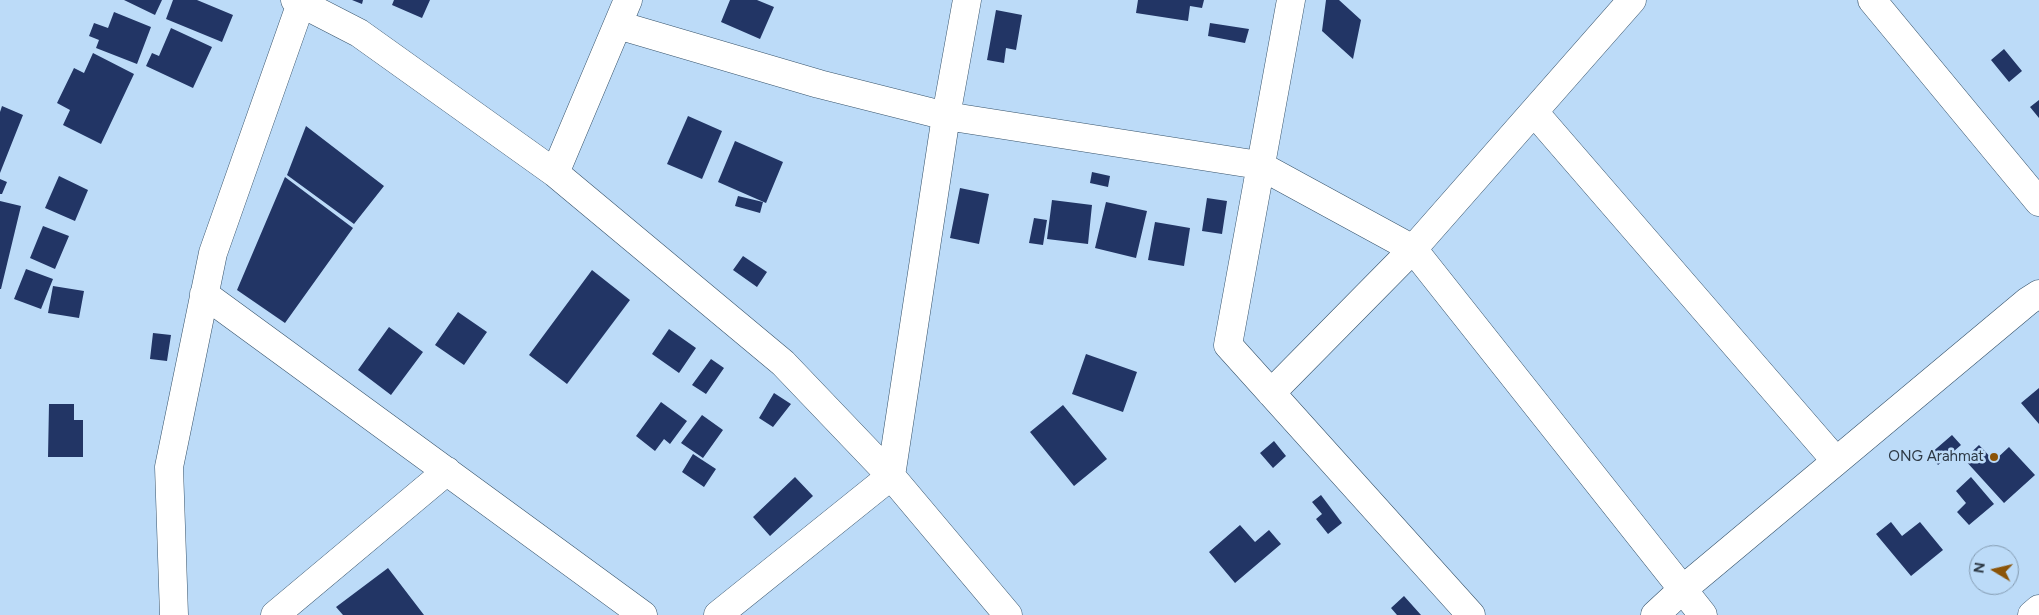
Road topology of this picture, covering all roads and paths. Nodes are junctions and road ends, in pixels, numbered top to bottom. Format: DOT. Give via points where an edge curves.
graph roads {
  1 [pos="628,0"];
  2 [pos="966,0"];
  3 [pos="1291,0"];
  4 [pos="1632,0"];
  5 [pos="1872,0"];
  6 [pos="298,2"];
  7 [pos="618,25"];
  8 [pos="1534,112"];
  9 [pos="946,116"];
  10 [pos="1260,165"];
  11 [pos="555,173"];
  12 [pos="2039,202"];
  13 [pos="1413,249"];
  14 [pos="204,294"];
  15 [pos="2039,294"];
  16 [pos="1271,394"];
  17 [pos="1836,461"];
  18 [pos="447,471"];
  19 [pos="891,476"];
  20 [pos="1682,590"];
  21 [pos="2039,609"];
  22 [pos="174,615"];
  23 [pos="275,615"];
  24 [pos="644,615"];
  25 [pos="718,615"];
  26 [pos="1008,615"];
  27 [pos="1471,615"];
  28 [pos="1655,615"];
  29 [pos="1703,615"];
  30 [pos="2032,615"];
  1 -- 7 [label="street"];
  2 -- 9 [label="street"];
  3 -- 10 [label="street"];
  4 -- 8 [label="street"];
  5 -- 12 [label="street"];
  6 -- 11 [label="street" via="359,33"];
  6 -- 14 [label="street" via="213,253"];
  7 -- 9 [label="street" via="819,84"];
  7 -- 11 [label="street"];
  8 -- 13 [label="street"];
  8 -- 17 [label="street"];
  9 -- 10 [label="street"];
  9 -- 19 [label="street"];
  10 -- 13 [label="street"];
  10 -- 16 [label="street" via="1228,345"];
  11 -- 19 [label="street" via="782,363"];
  13 -- 16 [label="street"];
  13 -- 20 [label="street"];
  14 -- 18 [label="street"];
  14 -- 22 [label="street" via="169,467"];
  15 -- 17 [label="street"];
  16 -- 27 [label="street"];
  17 -- 20 [label="street"];
  18 -- 23 [label="street"];
  18 -- 24 [label="street"];
  19 -- 25 [label="street"];
  19 -- 26 [label="street"];
  20 -- 28 [label="street"];
  20 -- 29 [label="street"];
  21 -- 30 [label="street"];
}
